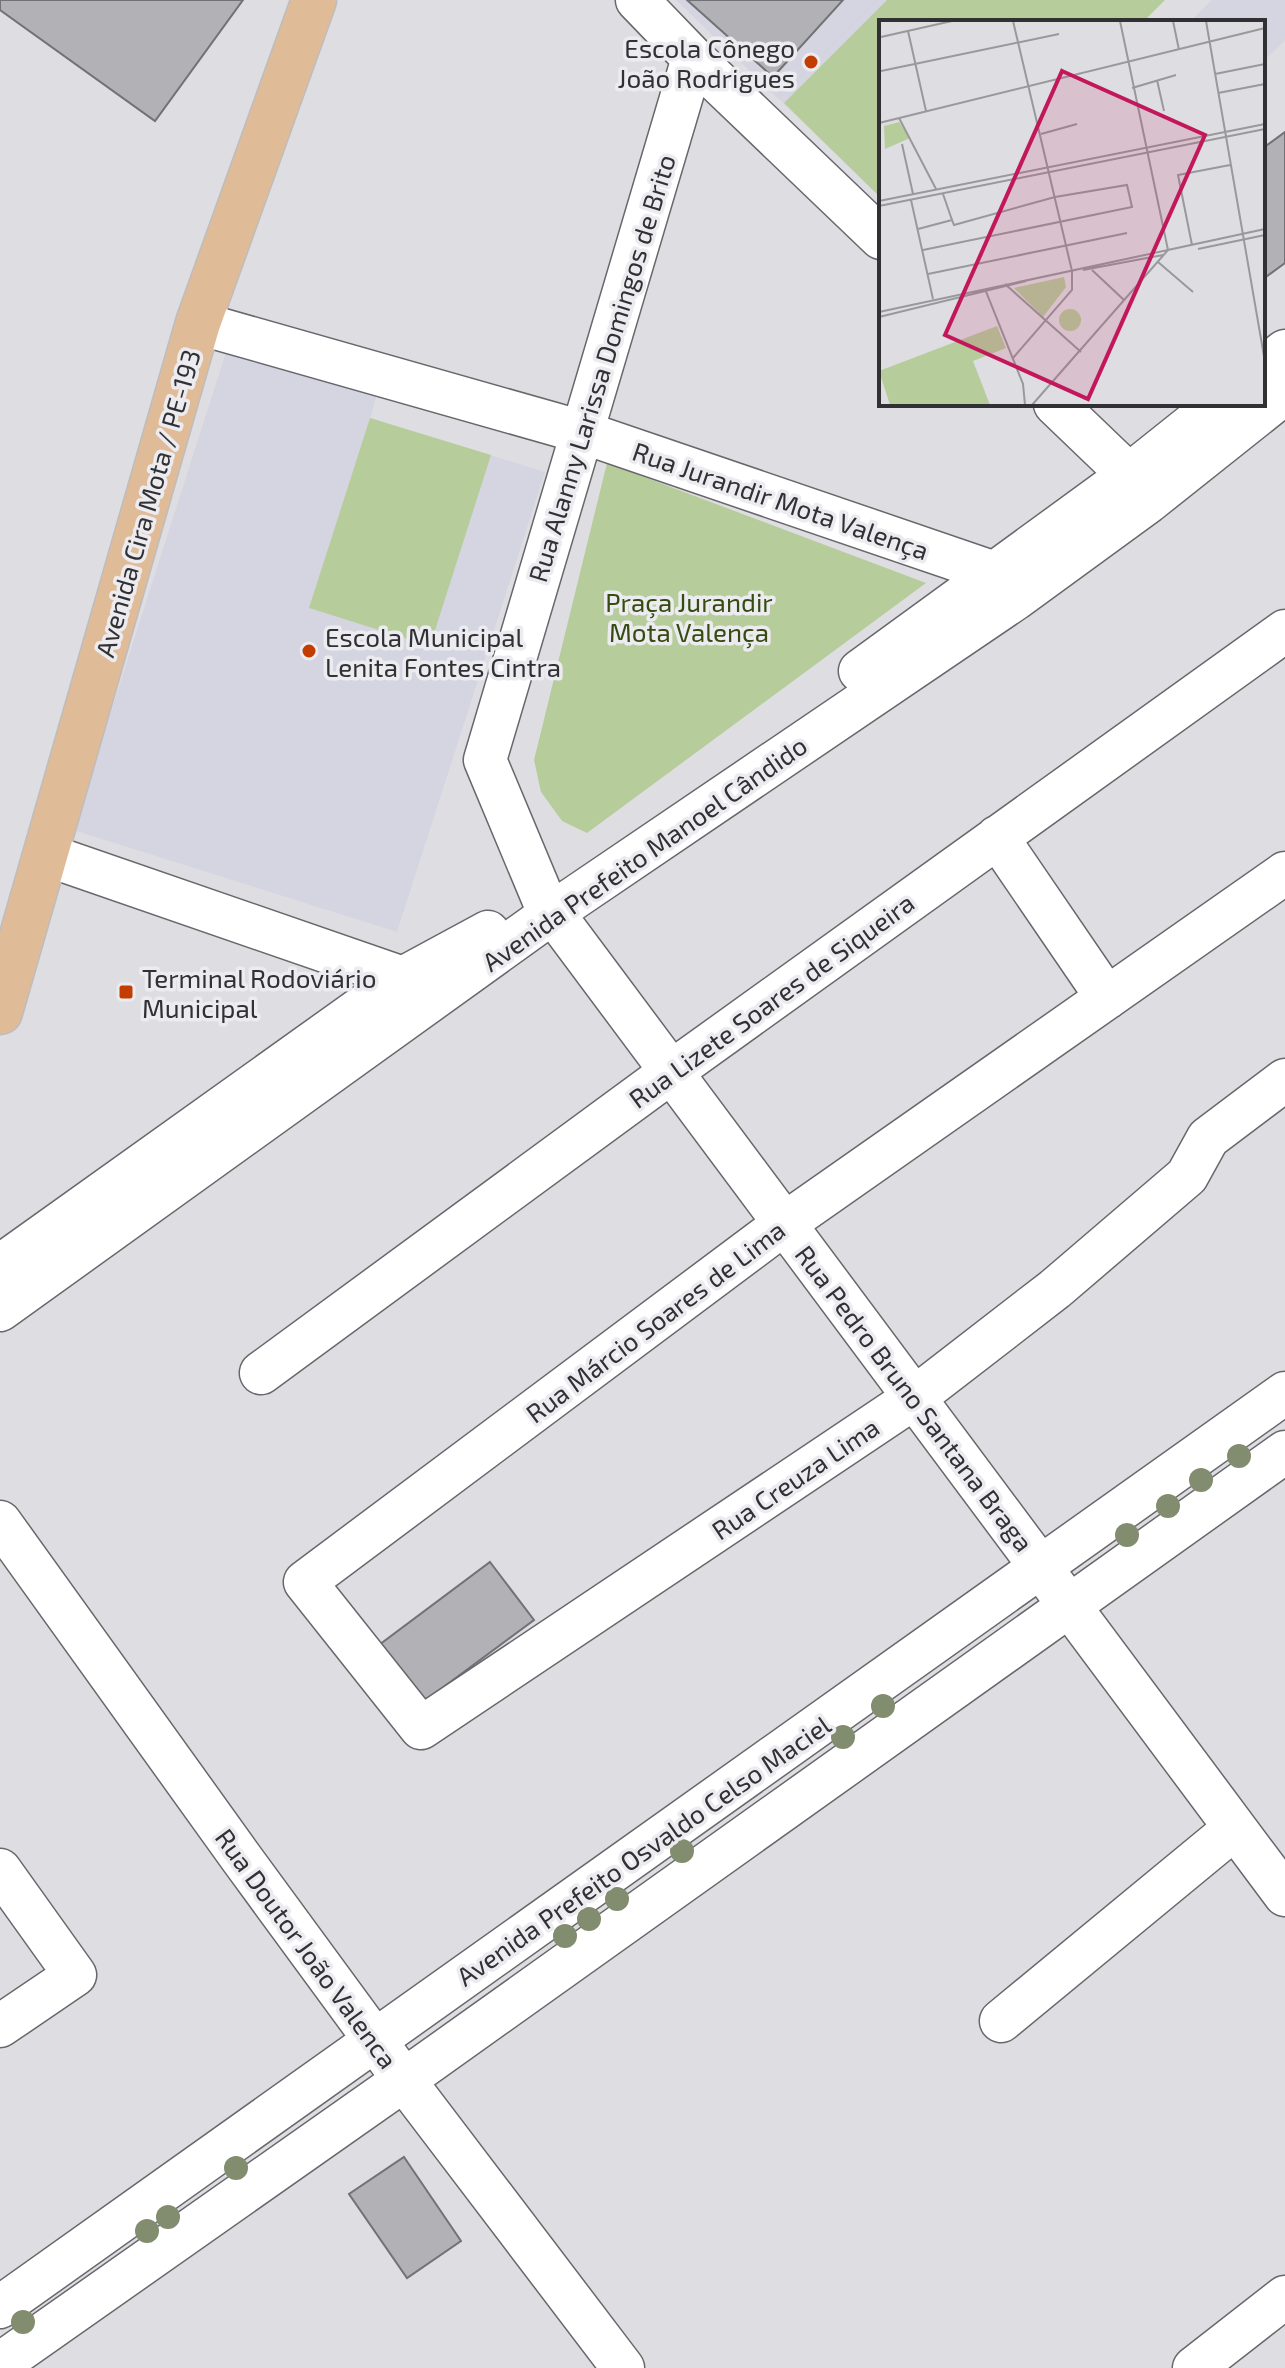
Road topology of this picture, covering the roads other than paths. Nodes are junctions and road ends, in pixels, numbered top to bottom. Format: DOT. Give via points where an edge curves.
graph roads {
  1 [pos="314,0"];
  2 [pos="637,0"];
  3 [pos="693,58"];
  4 [pos="879,236"];
  5 [pos="198,323"];
  6 [pos="1285,351"];
  7 [pos="1265,367"];
  8 [pos="1285,393"];
  9 [pos="1057,406"];
  10 [pos="1216,406"];
  11 [pos="582,432"];
  12 [pos="1139,488"];
  13 [pos="1005,586"];
  14 [pos="1285,631"];
  15 [pos="997,837"];
  16 [pos="47,855"];
  17 [pos="1285,873"];
  18 [pos="548,907"];
  19 [pos="403,978"];
  20 [pos="1107,998"];
  21 [pos="0,1012"];
  22 [pos="671,1072"];
  23 [pos="1285,1080"];
  24 [pos="784,1224"];
  25 [pos="0,1266"];
  26 [pos="0,1310"];
  27 [pos="261,1373"];
  28 [pos="1285,1393"];
  29 [pos="914,1398"];
  30 [pos="1285,1452"];
  31 [pos="0,1522"];
  32 [pos="1041,1567"];
  33 [pos="305,1582"];
  34 [pos="1070,1606"];
  35 [pos="1235,1828"];
  36 [pos="0,1870"];
  37 [pos="1285,1895"];
  38 [pos="1001,2021"];
  39 [pos="0,2026"];
  40 [pos="375,2041"];
  41 [pos="404,2080"];
  42 [pos="1285,2297"];
  43 [pos="0,2307"];
  44 [pos="0,2364"];
  45 [pos="623,2368"];
  46 [pos="1194,2368"];
  1 -- 5 [label="main road, Avenida Cira Mota / PE-193"];
  2 -- 3 [label="street"];
  3 -- 4 [label="street"];
  3 -- 11 [label="street, Rua Alanny Larissa Domingos de Brito"];
  5 -- 11 [label="street, Rua Jurandir Mota Valença"];
  5 -- 16 [label="main road, Avenida Cira Mota / PE-193"];
  6 -- 7 [label="street"];
  8 -- 12 [label="street, Avenida Prefeito Manoel Cândido"];
  9 -- 12 [label="street"];
  10 -- 12 [label="street, Avenida Prefeito Manoel Cândido"];
  11 -- 13 [label="street, Rua Jurandir Mota Valença"];
  11 -- 18 [label="street, Rua Alanny Larissa Domingos de Brito" via="485,760"];
  12 -- 13 [label="street, Avenida Prefeito Manoel Cândido"];
  13 -- 18 [label="street, Avenida Prefeito Manoel Cândido"];
  14 -- 15 [label="street, Rua Lizete Soares de Siqueira"];
  15 -- 20 [label="street"];
  15 -- 22 [label="street, Rua Lizete Soares de Siqueira"];
  16 -- 19 [label="street"];
  16 -- 21 [label="main road, Avenida Cira Mota / PE-193"];
  17 -- 20 [label="street, Rua Márcio Soares de Lima"];
  18 -- 19 [label="street, Avenida Prefeito Manoel Cândido"];
  18 -- 22 [label="street, Rua Pedro Bruno Santana Braga"];
  18 -- 26 [label="street, Avenida Prefeito Manoel Cândido"];
  19 -- 25 [label="street, Avenida Prefeito Manoel Cândido"];
  20 -- 24 [label="street, Rua Márcio Soares de Lima"];
  22 -- 24 [label="street, Rua Pedro Bruno Santana Braga"];
  22 -- 27 [label="street, Rua Lizete Soares de Siqueira"];
  23 -- 29 [label="street, Rua Creuza Lima" via="1208,1138 1187,1176 1055,1289"];
  24 -- 29 [label="street, Rua Pedro Bruno Santana Braga"];
  24 -- 33 [label="street, Rua Márcio Soares de Lima"];
  28 -- 32 [label="street, Avenida Prefeito Osvaldo Celso Maciel"];
  29 -- 32 [label="street, Rua Pedro Bruno Santana Braga"];
  29 -- 33 [label="street, Rua Creuza Lima" via="421,1728"];
  30 -- 34 [label="street, Avenida Prefeito Osvaldo Celso Maciel"];
  31 -- 40 [label="street, Rua Doutor João Valenca"];
  32 -- 34 [label="street, Rua Pedro Bruno Santana Braga"];
  32 -- 40 [label="street, Avenida Prefeito Osvaldo Celso Maciel"];
  34 -- 35 [label="street, Rua Pedro Bruno Santana Braga"];
  34 -- 41 [label="street, Avenida Prefeito Osvaldo Celso Maciel"];
  35 -- 37 [label="street, Rua Pedro Bruno Santana Braga"];
  35 -- 38 [label="street"];
  36 -- 39 [label="street" via="75,1975"];
  40 -- 41 [label="street, Rua Doutor João Valenca"];
  40 -- 43 [label="street, Avenida Prefeito Osvaldo Celso Maciel"];
  41 -- 44 [label="street, Avenida Prefeito Osvaldo Celso Maciel"];
  41 -- 45 [label="street, Rua Doutor João Valenca"];
  42 -- 46 [label="street"];
}
